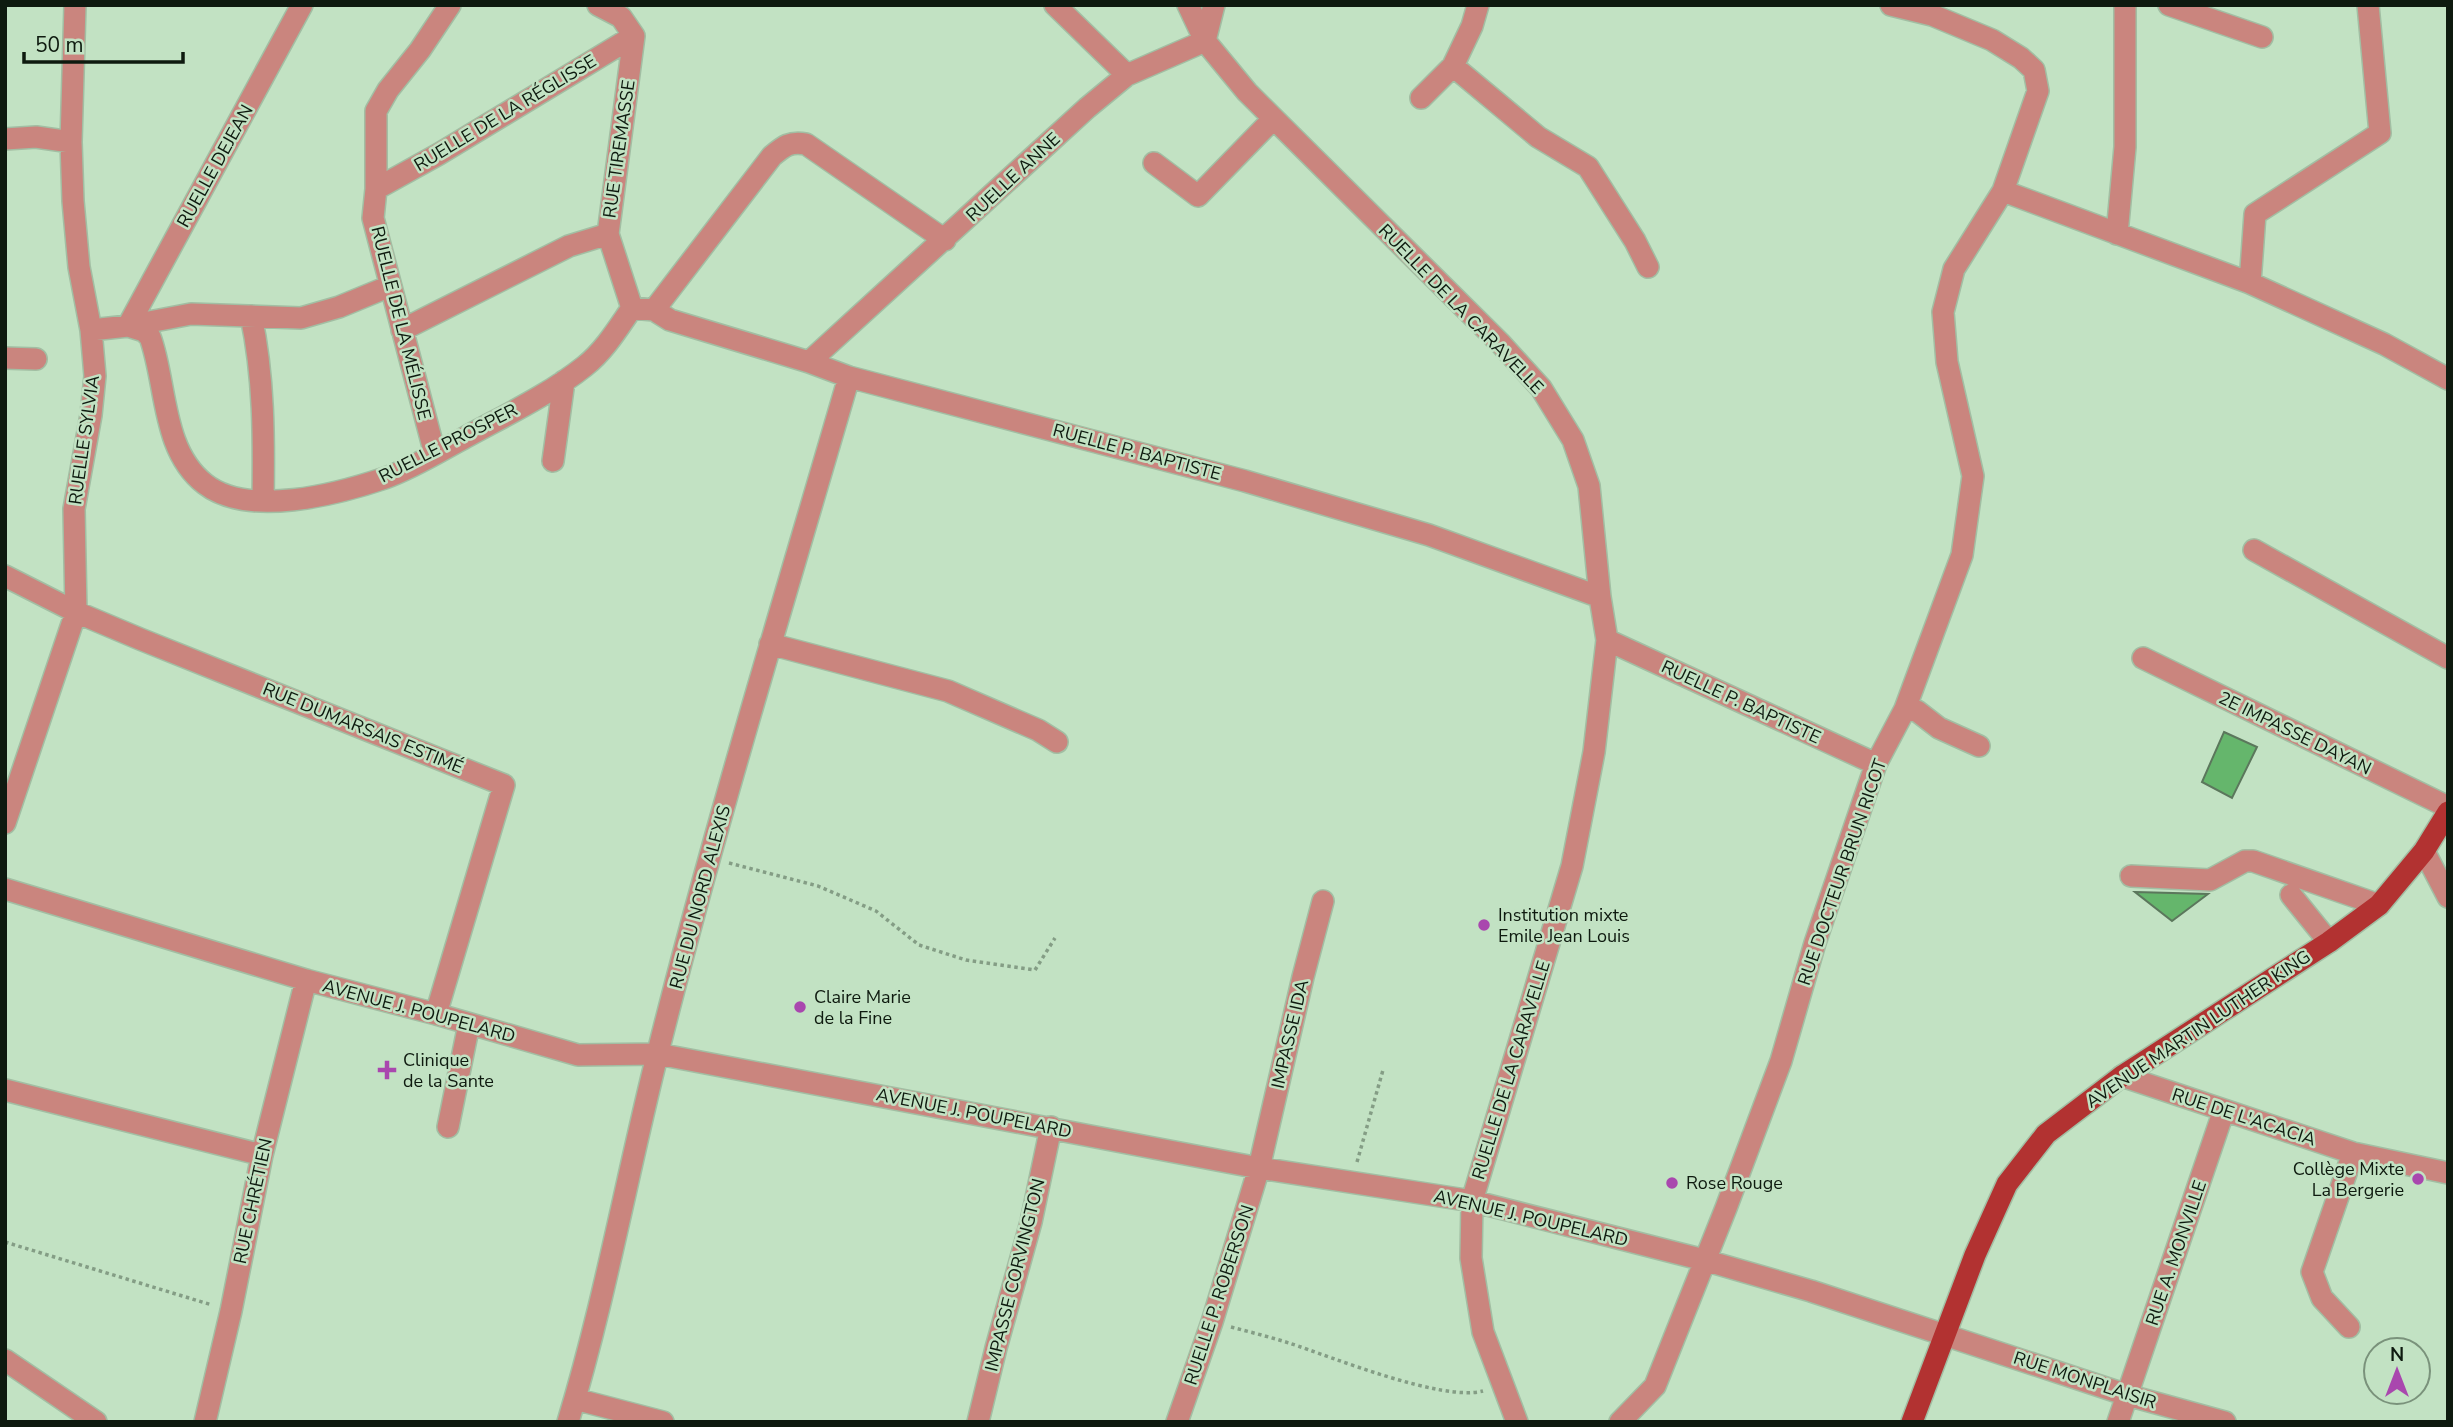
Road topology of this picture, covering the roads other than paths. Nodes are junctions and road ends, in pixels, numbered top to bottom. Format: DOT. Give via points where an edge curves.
graph roads {
  1 [pos="75,5"];
  2 [pos="302,5"];
  3 [pos="450,5"];
  4 [pos="598,5"];
  5 [pos="1055,5"];
  6 [pos="1188,5"];
  7 [pos="1214,5"];
  8 [pos="1478,5"];
  9 [pos="1891,5"];
  10 [pos="2125,5"];
  11 [pos="2169,5"];
  12 [pos="2368,5"];
  13 [pos="628,11"];
  14 [pos="634,36"];
  15 [pos="2262,37"];
  16 [pos="1205,41"];
  17 [pos="1453,65"];
  18 [pos="1127,75"];
  19 [pos="1421,98"];
  20 [pos="1273,119"];
  21 [pos="5,139"];
  22 [pos="71,142"];
  23 [pos="1154,163"];
  24 [pos="376,189"];
  25 [pos="2003,191"];
  26 [pos="608,234"];
  27 [pos="2117,234"];
  28 [pos="945,240"];
  29 [pos="1648,267"];
  30 [pos="2250,283"];
  31 [pos="390,286"];
  32 [pos="632,308"];
  33 [pos="662,315"];
  34 [pos="251,316"];
  35 [pos="128,326"];
  36 [pos="91,330"];
  37 [pos="402,330"];
  38 [pos="5,358"];
  39 [pos="36,359"];
  40 [pos="809,362"];
  41 [pos="849,377"];
  42 [pos="2448,379"];
  43 [pos="564,381"];
  44 [pos="435,454"];
  45 [pos="553,461"];
  46 [pos="262,500"];
  47 [pos="2254,550"];
  48 [pos="5,576"];
  49 [pos="1600,597"];
  50 [pos="76,612"];
  51 [pos="1607,640"];
  52 [pos="770,644"];
  53 [pos="2448,658"];
  54 [pos="2143,659"];
  55 [pos="1905,709"];
  56 [pos="1057,742"];
  57 [pos="1979,746"];
  58 [pos="1875,764"];
  59 [pos="2448,810"];
  60 [pos="5,823"];
  61 [pos="2424,851"];
  62 [pos="2131,876"];
  63 [pos="5,889"];
  64 [pos="2291,895"];
  65 [pos="2448,897"];
  66 [pos="1323,901"];
  67 [pos="2379,905"];
  68 [pos="2329,942"];
  69 [pos="306,980"];
  70 [pos="436,1013"];
  71 [pos="469,1024"];
  72 [pos="658,1054"];
  73 [pos="2122,1076"];
  74 [pos="5,1090"];
  75 [pos="2224,1110"];
  76 [pos="448,1127"];
  77 [pos="1051,1127"];
  78 [pos="2353,1153"];
  79 [pos="262,1154"];
  80 [pos="1259,1168"];
  81 [pos="2448,1173"];
  82 [pos="1472,1201"];
  83 [pos="1704,1260"];
  84 [pos="2349,1327"];
  85 [pos="1946,1334"];
  86 [pos="5,1360"];
  87 [pos="2127,1395"];
  88 [pos="575,1399"];
  89 [pos="96,1422"];
  90 [pos="205,1422"];
  91 [pos="568,1422"];
  92 [pos="663,1422"];
  93 [pos="978,1422"];
  94 [pos="1177,1422"];
  95 [pos="1517,1422"];
  96 [pos="1620,1422"];
  97 [pos="1912,1422"];
  98 [pos="2118,1422"];
  99 [pos="2225,1422"];
  1 -- 22 [label="street, RUELLE SYLVIA"];
  2 -- 35 [label="street, RUELLE DEJEAN"];
  3 -- 24 [label="street, RUELLE DE LA MÉLISSE" via="376,111"];
  4 -- 13 [label="street"];
  5 -- 18 [label="street"];
  6 -- 16 [label="street, RUELLE DE LA CARAVELLE"];
  7 -- 16 [label="street"];
  8 -- 17 [label="street"];
  9 -- 25 [label="street, RUE DOCTEUR BRUN RICOT" via="1932,15 1992,40 2034,70 2038,91"];
  10 -- 27 [label="street" via="2125,147"];
  11 -- 15 [label="street"];
  12 -- 30 [label="street" via="2380,133 2255,214"];
  13 -- 14 [label="street"];
  14 -- 24 [label="street, RUELLE DE LA RÉGLISSE"];
  14 -- 26 [label="street, RUE TIREMASSE"];
  16 -- 18 [label="street, RUELLE ANNE"];
  16 -- 20 [label="street, RUELLE DE LA CARAVELLE"];
  17 -- 19 [label="street"];
  17 -- 29 [label="street" via="1538,137 1588,167"];
  18 -- 28 [label="street, RUELLE ANNE"];
  20 -- 23 [label="street" via="1198,196"];
  20 -- 49 [label="street, RUELLE DE LA CARAVELLE" via="1541,388 1573,440 1589,486"];
  21 -- 22 [label="street"];
  22 -- 36 [label="street, RUELLE SYLVIA" via="79,267"];
  24 -- 31 [label="street, RUELLE DE LA MÉLISSE" via="373,218"];
  25 -- 27 [label="street"];
  25 -- 55 [label="street, RUE DOCTEUR BRUN RICOT" via="1954,269 1943,312 1947,362 1973,476 1962,555"];
  26 -- 32 [label="street, RUE TIREMASSE"];
  26 -- 37 [label="street" via="569,246"];
  27 -- 30 [label="street"];
  28 -- 33 [label="street" via="806,145 794,142 772,156"];
  28 -- 40 [label="street, RUELLE ANNE"];
  30 -- 42 [label="street" via="2384,344"];
  31 -- 34 [label="street" via="301,318"];
  31 -- 37 [label="street, RUELLE DE LA MÉLISSE"];
  32 -- 33 [label="street"];
  32 -- 43 [label="street, RUELLE PROSPER" via="603,349"];
  33 -- 40 [label="street, RUELLE P. BAPTISTE"];
  34 -- 35 [label="street" via="191,314"];
  34 -- 46 [label="street" via="261,390"];
  35 -- 36 [label="street"];
  35 -- 46 [label="street, RUELLE PROSPER" via="150,337 172,433 185,462 205,484 223,493"];
  36 -- 50 [label="street, RUELLE SYLVIA" via="94,393 74,509"];
  37 -- 44 [label="street, RUELLE DE LA MÉLISSE"];
  38 -- 39 [label="street"];
  40 -- 41 [label="street, RUELLE P. BAPTISTE"];
  41 -- 49 [label="street, RUELLE P. BAPTISTE" via="1245,481 1429,535"];
  41 -- 52 [label="street, RUE DU NORD ALEXIS"];
  43 -- 44 [label="street, RUELLE PROSPER"];
  43 -- 45 [label="street"];
  44 -- 46 [label="street, RUELLE PROSPER" via="387,477 341,490 295,500"];
  47 -- 53 [label="street"];
  48 -- 50 [label="street, RUE DUMARSAIS ESTIMÉ"];
  49 -- 51 [label="street, RUELLE DE LA CARAVELLE"];
  50 -- 60 [label="street, RUELLE SYLVIA"];
  50 -- 70 [label="street, RUE DUMARSAIS ESTIMÉ" via="504,785"];
  51 -- 58 [label="street, RUELLE P. BAPTISTE"];
  51 -- 82 [label="street, RUELLE DE LA CARAVELLE" via="1594,752 1572,866"];
  52 -- 56 [label="street" via="948,691"];
  52 -- 72 [label="street, RUE DU NORD ALEXIS"];
  54 -- 59 [label="street, 2E IMPASSE DAYAN"];
  55 -- 57 [label="street" via="1917,711 1939,728"];
  55 -- 58 [label="street, RUE DOCTEUR BRUN RICOT"];
  58 -- 83 [label="street, RUE DOCTEUR BRUN RICOT" via="1781,1061"];
  59 -- 61 [label="main road, AVENUE MARTIN LUTHER KING"];
  61 -- 65 [label="street"];
  61 -- 67 [label="main road, AVENUE MARTIN LUTHER KING"];
  62 -- 67 [label="street" via="2210,880 2253,860"];
  63 -- 69 [label="street, AVENUE J. POUPELARD"];
  64 -- 68 [label="street"];
  66 -- 80 [label="street, IMPASSE IDA"];
  67 -- 68 [label="main road, AVENUE MARTIN LUTHER KING"];
  68 -- 73 [label="main road, AVENUE MARTIN LUTHER KING"];
  69 -- 70 [label="street, AVENUE J. POUPELARD"];
  69 -- 79 [label="street, RUE CHRÉTIEN"];
  70 -- 71 [label="street, AVENUE J. POUPELARD"];
  71 -- 72 [label="street, AVENUE J. POUPELARD" via="578,1055"];
  71 -- 76 [label="street"];
  72 -- 77 [label="street, AVENUE J. POUPELARD"];
  72 -- 88 [label="street, RUE DU NORD ALEXIS"];
  73 -- 75 [label="street, RUE DE L'ACACIA"];
  73 -- 85 [label="main road, AVENUE MARTIN LUTHER KING" via="2046,1134 2007,1184"];
  74 -- 79 [label="street"];
  75 -- 78 [label="street, RUE DE L'ACACIA"];
  75 -- 87 [label="street, RUE A. MONVILLE"];
  77 -- 80 [label="street, AVENUE J. POUPELARD"];
  77 -- 93 [label="street, IMPASSE CORVINGTON"];
  78 -- 81 [label="street, RUE DE L'ACACIA"];
  78 -- 84 [label="street" via="2312,1272 2322,1298"];
  79 -- 90 [label="street, RUE CHRÉTIEN"];
  80 -- 82 [label="street, AVENUE J. POUPELARD"];
  80 -- 94 [label="street, RUELLE P. ROBERSON"];
  82 -- 83 [label="street, AVENUE J. POUPELARD"];
  82 -- 95 [label="street" via="1471,1258 1483,1332"];
  83 -- 85 [label="street, AVENUE J. POUPELARD"];
  83 -- 96 [label="street, RUE DOCTEUR BRUN RICOT" via="1655,1387"];
  85 -- 87 [label="street, RUE MONPLAISIR"];
  85 -- 97 [label="main road, AVENUE MARTIN LUTHER KING"];
  86 -- 89 [label="street"];
  87 -- 98 [label="street, RUE A. MONVILLE"];
  87 -- 99 [label="street, RUE MONPLAISIR"];
  88 -- 91 [label="street, RUE DU NORD ALEXIS"];
  88 -- 92 [label="street"];
}
